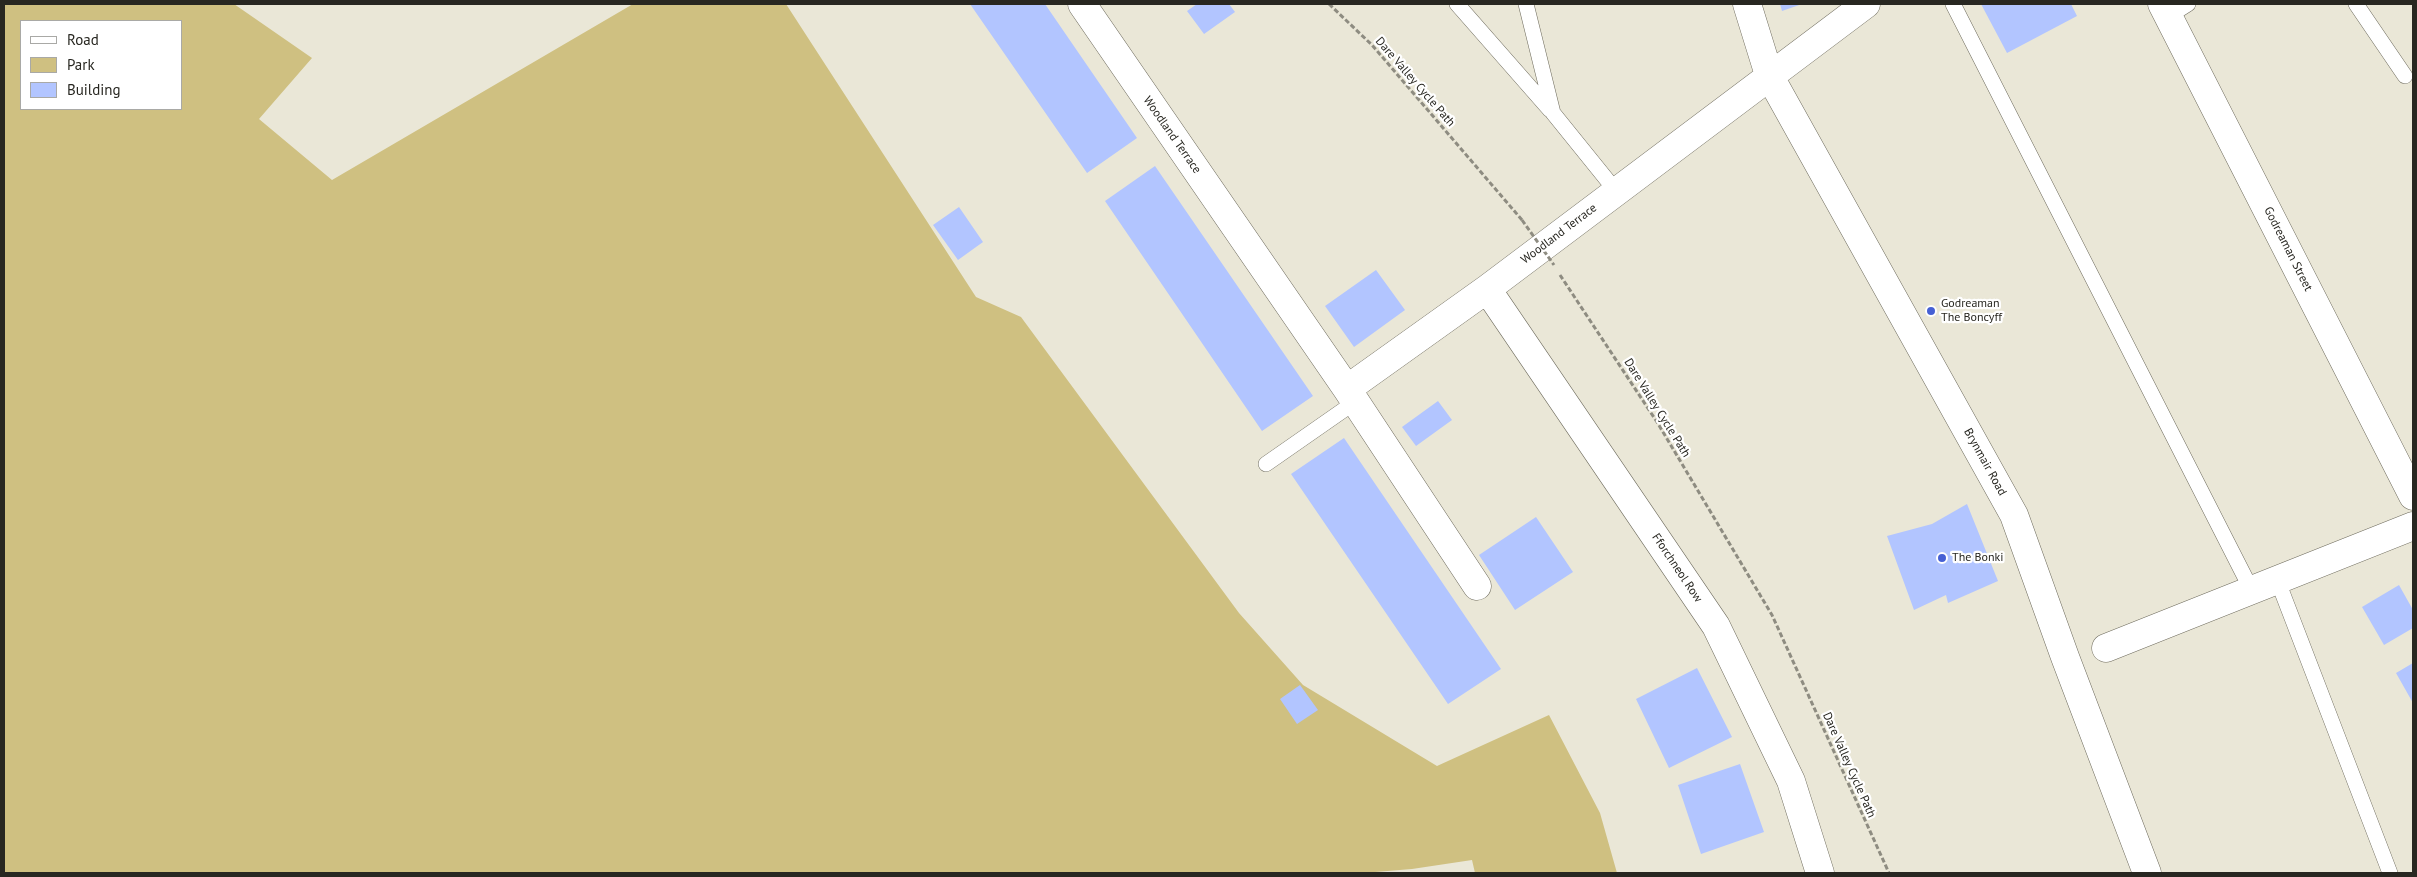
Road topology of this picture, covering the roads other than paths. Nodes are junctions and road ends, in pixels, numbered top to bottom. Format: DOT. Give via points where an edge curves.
graph roads {
  1 [pos="1082,4"];
  2 [pos="1457,4"];
  3 [pos="1526,4"];
  4 [pos="1747,4"];
  5 [pos="1866,4"];
  6 [pos="1953,4"];
  7 [pos="2356,4"];
  8 [pos="2173,8"];
  9 [pos="1769,75"];
  10 [pos="2405,76"];
  11 [pos="1553,114"];
  12 [pos="1616,191"];
  13 [pos="1487,288"];
  14 [pos="1351,395"];
  15 [pos="1266,464"];
  16 [pos="2413,496"];
  17 [pos="2413,526"];
  18 [pos="2277,579"];
  19 [pos="1477,586"];
  20 [pos="2251,589"];
  21 [pos="2106,648"];
  22 [pos="1820,873"];
  23 [pos="2147,873"];
  24 [pos="2390,873"];
  1 -- 14 [label="street, Woodland Terrace"];
  2 -- 11 [label="lane"];
  3 -- 11 [label="lane"];
  4 -- 9 [label="street, Brynmair Road"];
  5 -- 9 [label="street, Woodland Terrace"];
  6 -- 20 [label="lane"];
  7 -- 10 [label="lane"];
  8 -- 16 [label="street, Godreaman Street"];
  9 -- 12 [label="street, Woodland Terrace"];
  9 -- 23 [label="street, Brynmair Road" via="2014,515"];
  11 -- 12 [label="lane"];
  12 -- 13 [label="street, Woodland Terrace"];
  13 -- 14 [label="street, Woodland Terrace"];
  13 -- 22 [label="street, Fforchneol Row" via="1716,626 1790,781"];
  14 -- 15 [label="lane"];
  14 -- 19 [label="street, Woodland Terrace"];
  17 -- 18 [label="street"];
  18 -- 20 [label="street"];
  18 -- 24 [label="lane"];
  20 -- 21 [label="street"];
}
